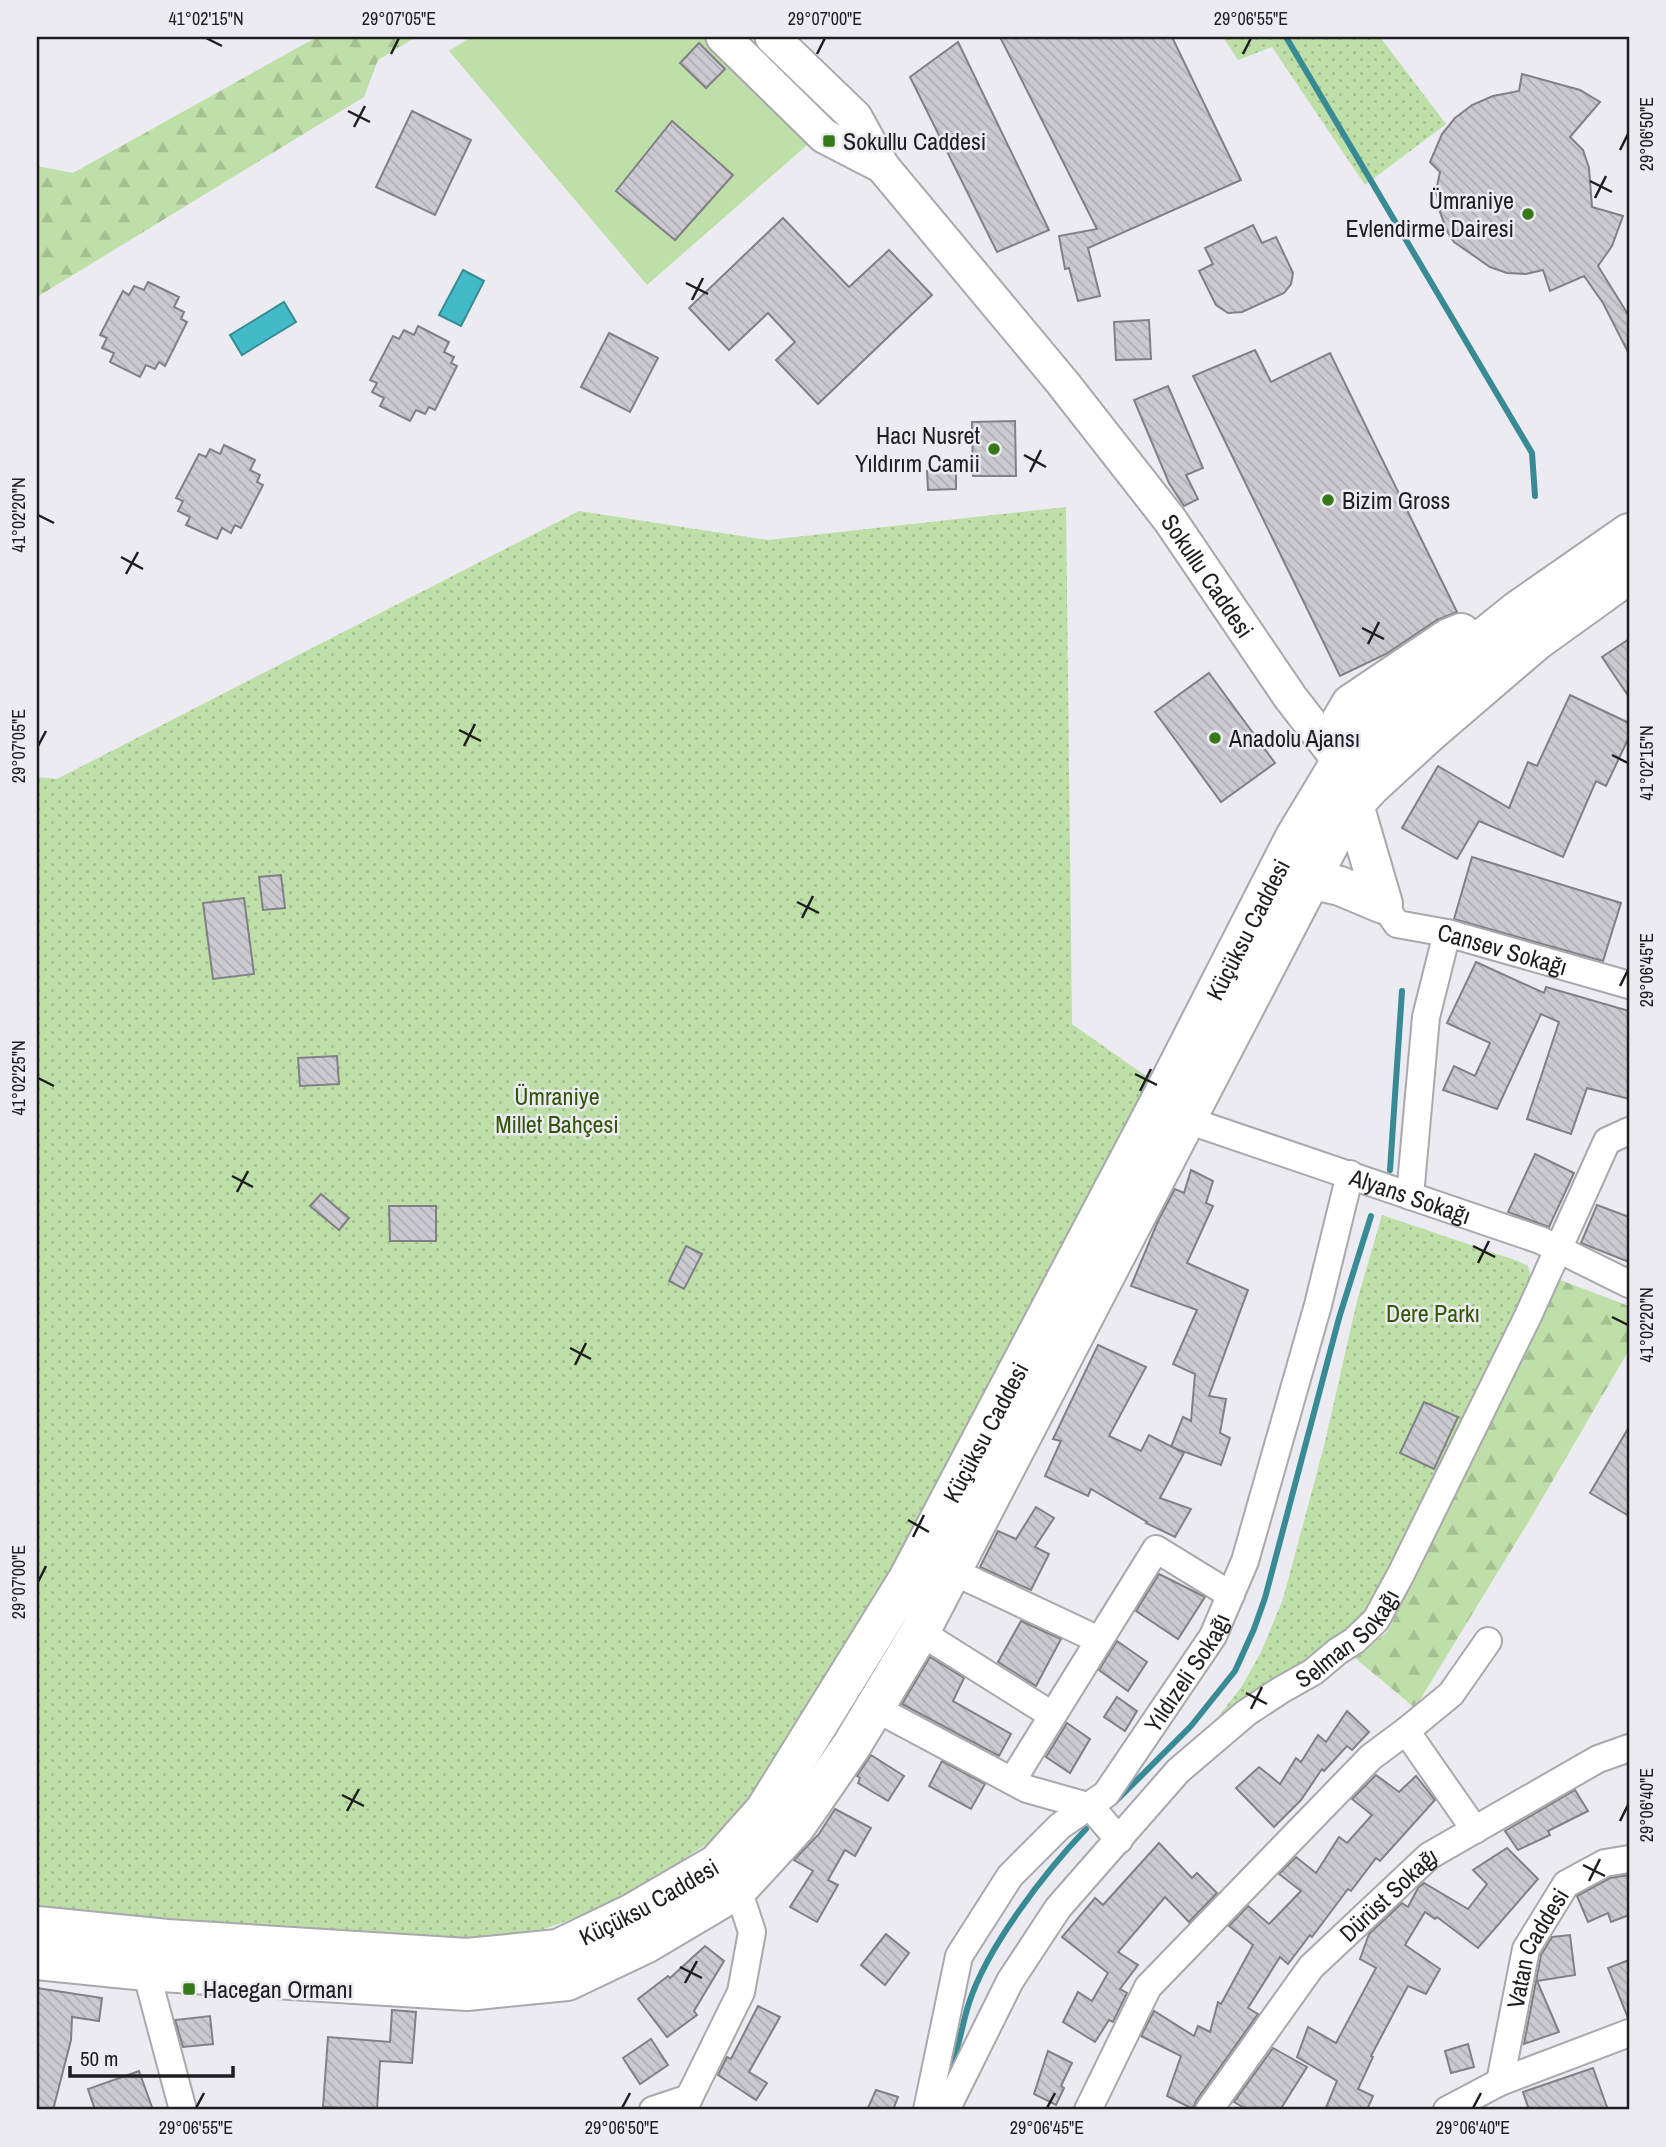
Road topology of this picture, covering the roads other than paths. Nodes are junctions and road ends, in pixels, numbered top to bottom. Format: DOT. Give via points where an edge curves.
graph roads {
  1 [pos="723,37"];
  2 [pos="772,37"];
  3 [pos="881,166"];
  4 [pos="1629,533"];
  5 [pos="1629,575"];
  6 [pos="1517,611"];
  7 [pos="1290,697"];
  8 [pos="1351,704"];
  9 [pos="1355,785"];
  10 [pos="1310,879"];
  11 [pos="1383,904"];
  12 [pos="1447,933"];
  13 [pos="1629,985"];
  14 [pos="1173,1112"];
  15 [pos="1629,1130"];
  16 [pos="1350,1174"];
  17 [pos="1410,1196"];
  18 [pos="1559,1249"];
  19 [pos="1629,1284"];
  20 [pos="952,1572"];
  21 [pos="1231,1595"];
  22 [pos="920,1632"];
  23 [pos="1099,1640"];
  24 [pos="1488,1641"];
  25 [pos="874,1708"];
  26 [pos="1052,1715"];
  27 [pos="1406,1731"];
  28 [pos="1629,1748"];
  29 [pos="1012,1781"];
  30 [pos="1090,1807"];
  31 [pos="1475,1830"];
  32 [pos="1119,1840"];
  33 [pos="1629,1859"];
  34 [pos="738,1889"];
  35 [pos="37,1926"];
  36 [pos="145,1954"];
  37 [pos="37,1960"];
  38 [pos="1629,2033"];
  39 [pos="1500,2082"];
  40 [pos="686,2104"];
  41 [pos="183,2110"];
  42 [pos="653,2110"];
  43 [pos="926,2110"];
  44 [pos="946,2110"];
  45 [pos="1088,2110"];
  46 [pos="1209,2110"];
  47 [pos="1447,2110"];
  1 -- 3 [label="street, Sokullu Caddesi" via="824,136"];
  2 -- 3 [label="street, Sokullu Caddesi" via="855,117"];
  3 -- 7 [label="street, Sokullu Caddesi" via="1170,520"];
  4 -- 6 [label="main road, Küçüksu Caddesi"];
  5 -- 9 [label="main road, Küçüksu Caddesi" via="1536,641 1431,731"];
  6 -- 8 [label="main road" via="1449,638"];
  6 -- 9 [label="main road, Küçüksu Caddesi" via="1461,656"];
  7 -- 8 [label="street"];
  7 -- 9 [label="street, Sokullu Caddesi"];
  8 -- 9 [label="main road" via="1339,734"];
  9 -- 10 [label="main road, Küçüksu Caddesi"];
  9 -- 11 [label="main road"];
  9 -- 14 [label="main road, Küçüksu Caddesi" via="1294,837"];
  10 -- 11 [label="main road"];
  10 -- 14 [label="main road, Küçüksu Caddesi"];
  11 -- 12 [label="street, Cansev Sokağı" via="1397,924"];
  12 -- 13 [label="street, Cansev Sokağı"];
  12 -- 17 [label="street" via="1426,1017"];
  14 -- 16 [label="street, Alyans Sokağı"];
  14 -- 20 [label="main road, Küçüksu Caddesi"];
  14 -- 36 [label="main road, Küçüksu Caddesi" via="908,1579 765,1810 717,1864 631,1914 558,1949 467,1958"];
  15 -- 18 [label="street, Selman Sokağı" via="1607,1141"];
  16 -- 17 [label="street, Alyans Sokağı"];
  16 -- 21 [label="street, Yıldızeli Sokağı" via="1307,1345 1245,1561"];
  17 -- 18 [label="street, Alyans Sokağı"];
  18 -- 19 [label="street, Alyans Sokağı"];
  18 -- 32 [label="street, Selman Sokağı" via="1376,1620 1313,1672 1215,1739 1178,1771"];
  20 -- 22 [label="main road, Küçüksu Caddesi"];
  20 -- 23 [label="street"];
  21 -- 23 [label="street" via="1156,1549"];
  21 -- 30 [label="street, Yıldızeli Sokağı" via="1213,1636 1107,1794"];
  22 -- 25 [label="main road, Küçüksu Caddesi"];
  22 -- 26 [label="street"];
  23 -- 26 [label="street"];
  24 -- 27 [label="street" via="1451,1695"];
  25 -- 29 [label="street"];
  25 -- 34 [label="main road, Küçüksu Caddesi" via="796,1826"];
  26 -- 29 [label="street"];
  27 -- 31 [label="street"];
  27 -- 45 [label="street" via="1371,1757 1148,1987"];
  28 -- 31 [label="street, Dürüst Sokağı" via="1598,1759"];
  29 -- 30 [label="street"];
  30 -- 32 [label="street"];
  30 -- 43 [label="street, Yıldızeli Sokağı" via="1060,1826 1010,1875 959,1956"];
  31 -- 46 [label="street, Dürüst Sokağı" via="1429,1856 1311,1967"];
  32 -- 44 [label="street, Selman Sokağı" via="1058,1908 1010,1982"];
  33 -- 39 [label="street, Vatan Caddesi" via="1605,1863 1566,1884 1526,1949"];
  34 -- 36 [label="main road, Küçüksu Caddesi" via="647,1943 567,1981 467,1991"];
  34 -- 40 [label="street" via="752,1932 741,1992"];
  35 -- 36 [label="main road, Küçüksu Caddesi"];
  36 -- 37 [label="main road, Küçüksu Caddesi"];
  36 -- 41 [label="street"];
  38 -- 39 [label="street"];
  39 -- 47 [label="street"];
  40 -- 42 [label="street"];
}
